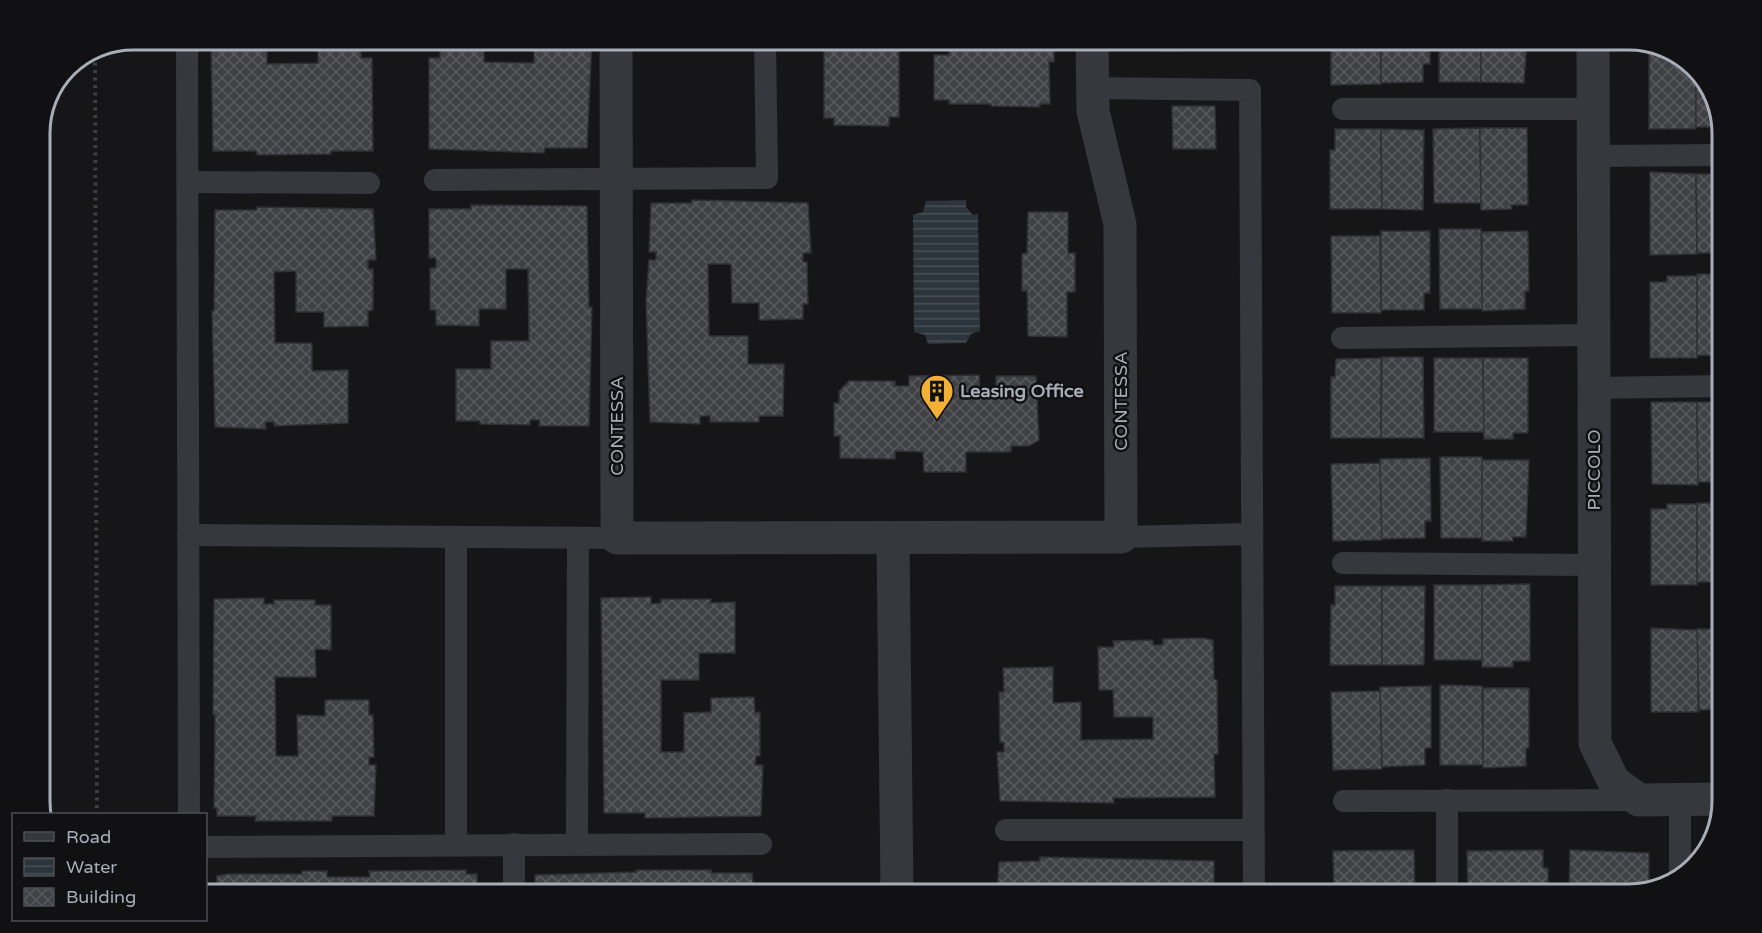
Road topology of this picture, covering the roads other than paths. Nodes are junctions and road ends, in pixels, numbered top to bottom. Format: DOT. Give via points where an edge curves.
graph roads {
  1 [pos="187,49"];
  2 [pos="616,49"];
  3 [pos="765,49"];
  4 [pos="1092,49"];
  5 [pos="1593,49"];
  6 [pos="1093,88"];
  7 [pos="1343,109"];
  8 [pos="1593,110"];
  9 [pos="1593,156"];
  10 [pos="1712,156"];
  11 [pos="616,179"];
  12 [pos="435,180"];
  13 [pos="188,182"];
  14 [pos="369,183"];
  15 [pos="1594,335"];
  16 [pos="1342,338"];
  17 [pos="1712,386"];
  18 [pos="1594,387"];
  19 [pos="1252,534"];
  20 [pos="188,535"];
  21 [pos="456,537"];
  22 [pos="1121,537"];
  23 [pos="578,538"];
  24 [pos="617,538"];
  25 [pos="893,538"];
  26 [pos="1343,563"];
  27 [pos="1594,565"];
  28 [pos="1680,799"];
  29 [pos="1712,799"];
  30 [pos="1447,800"];
  31 [pos="1639,800"];
  32 [pos="1344,801"];
  33 [pos="189,813"];
  34 [pos="1006,830"];
  35 [pos="1253,830"];
  36 [pos="761,843"];
  37 [pos="456,844"];
  38 [pos="514,844"];
  39 [pos="578,844"];
  40 [pos="207,847"];
  41 [pos="1680,866"];
  42 [pos="513,884"];
  43 [pos="897,884"];
  44 [pos="1254,884"];
  45 [pos="1447,884"];
  1 -- 13 [label="lane"];
  2 -- 11 [label="street, CONTESSA"];
  3 -- 11 [label="lane" via="767,178"];
  4 -- 6 [label="street, CONTESSA"];
  5 -- 8 [label="street, PICCOLO"];
  6 -- 19 [label="lane" via="1250,90"];
  6 -- 22 [label="street, CONTESSA" via="1093,111 1120,224"];
  7 -- 8 [label="lane"];
  8 -- 9 [label="street, PICCOLO"];
  9 -- 10 [label="lane"];
  9 -- 15 [label="street, PICCOLO"];
  11 -- 12 [label="lane"];
  11 -- 24 [label="street, CONTESSA"];
  13 -- 14 [label="lane"];
  13 -- 20 [label="lane"];
  15 -- 16 [label="lane"];
  15 -- 18 [label="street, PICCOLO"];
  17 -- 18 [label="lane"];
  18 -- 27 [label="street, PICCOLO"];
  19 -- 22 [label="lane"];
  19 -- 35 [label="lane"];
  20 -- 21 [label="lane"];
  20 -- 33 [label="lane"];
  21 -- 23 [label="lane"];
  21 -- 37 [label="lane"];
  22 -- 25 [label="street"];
  23 -- 24 [label="lane"];
  23 -- 39 [label="lane"];
  24 -- 25 [label="street"];
  25 -- 43 [label="street"];
  26 -- 27 [label="lane"];
  27 -- 31 [label="street, PICCOLO" via="1595,743 1614,782"];
  28 -- 29 [label="street"];
  28 -- 31 [label="street"];
  28 -- 41 [label="lane"];
  30 -- 31 [label="lane"];
  30 -- 32 [label="lane"];
  30 -- 45 [label="lane"];
  34 -- 35 [label="lane"];
  35 -- 44 [label="lane"];
  36 -- 39 [label="lane"];
  37 -- 38 [label="lane"];
  37 -- 40 [label="lane"];
  38 -- 39 [label="lane"];
  38 -- 42 [label="lane"];
}
